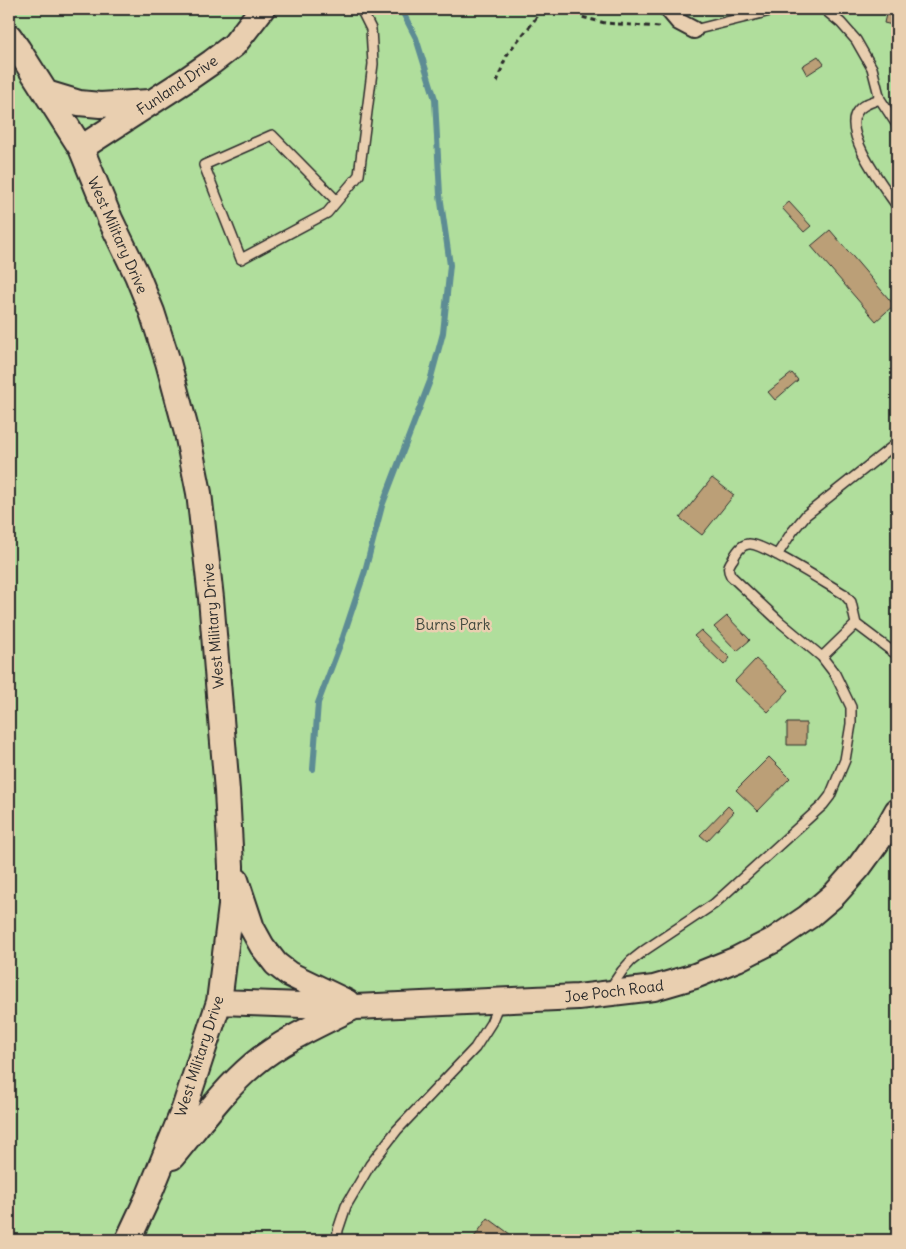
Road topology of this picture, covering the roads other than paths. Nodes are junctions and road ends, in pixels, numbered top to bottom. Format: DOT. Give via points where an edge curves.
graph roads {
  1 [pos="262,9"];
  2 [pos="361,9"];
  3 [pos="668,9"];
  4 [pos="778,9"];
  5 [pos="824,9"];
  6 [pos="759,11"];
  7 [pos="694,30"];
  8 [pos="9,36"];
  9 [pos="46,93"];
  10 [pos="880,99"];
  11 [pos="153,102"];
  12 [pos="897,125"];
  13 [pos="81,148"];
  14 [pos="337,201"];
  15 [pos="897,206"];
  16 [pos="897,442"];
  17 [pos="777,555"];
  18 [pos="856,624"];
  19 [pos="897,655"];
  20 [pos="822,657"];
  21 [pos="897,811"];
  22 [pos="231,866"];
  23 [pos="606,994"];
  24 [pos="500,1001"];
  25 [pos="219,1002"];
  26 [pos="355,1007"];
  27 [pos="157,1176"];
  28 [pos="128,1240"];
  29 [pos="337,1240"];
  1 -- 11 [label="street, Funland Drive" via="234,45"];
  2 -- 14 [label="lane" via="371,28 373,64 358,175"];
  3 -- 7 [label="street" via="679,22"];
  4 -- 6 [label="lane"];
  5 -- 10 [label="lane" via="856,40 872,68"];
  6 -- 7 [label="lane"];
  8 -- 9 [label="street, West Military Drive"];
  9 -- 11 [label="street" via="86,104"];
  9 -- 13 [label="street, West Military Drive"];
  10 -- 12 [label="lane"];
  10 -- 15 [label="lane" via="864,106 856,113 853,122 865,158"];
  11 -- 13 [label="street, Funland Drive"];
  13 -- 22 [label="street, West Military Drive" via="152,312 187,433 199,493 211,598"];
  14 -- 14 [label="lane" via="327,213 241,259 204,165 272,135"];
  16 -- 17 [label="lane" via="806,515"];
  17 -- 18 [label="lane" via="844,594 851,602"];
  17 -- 20 [label="lane" via="747,544 728,566 728,572"];
  18 -- 19 [label="lane"];
  18 -- 20 [label="lane"];
  20 -- 23 [label="lane" via="835,674 851,707 845,760 830,796 714,904 631,961"];
  21 -- 23 [label="street, Joe Poch Road" via="860,867 835,894 774,940 695,976 654,988"];
  22 -- 25 [label="street, West Military Drive" via="230,906"];
  22 -- 26 [label="street, Joe Poch Road" via="252,928 276,964"];
  23 -- 24 [label="street, Joe Poch Road"];
  24 -- 26 [label="street, Joe Poch Road"];
  24 -- 29 [label="lane" via="475,1048 396,1130 370,1165 346,1206"];
  25 -- 26 [label="street, Joe Poch Road"];
  25 -- 27 [label="street, West Military Drive" via="184,1109"];
  26 -- 27 [label="street, Joe Poch Road" via="288,1041 254,1064 228,1089"];
  27 -- 28 [label="street, West Military Drive"];
}
